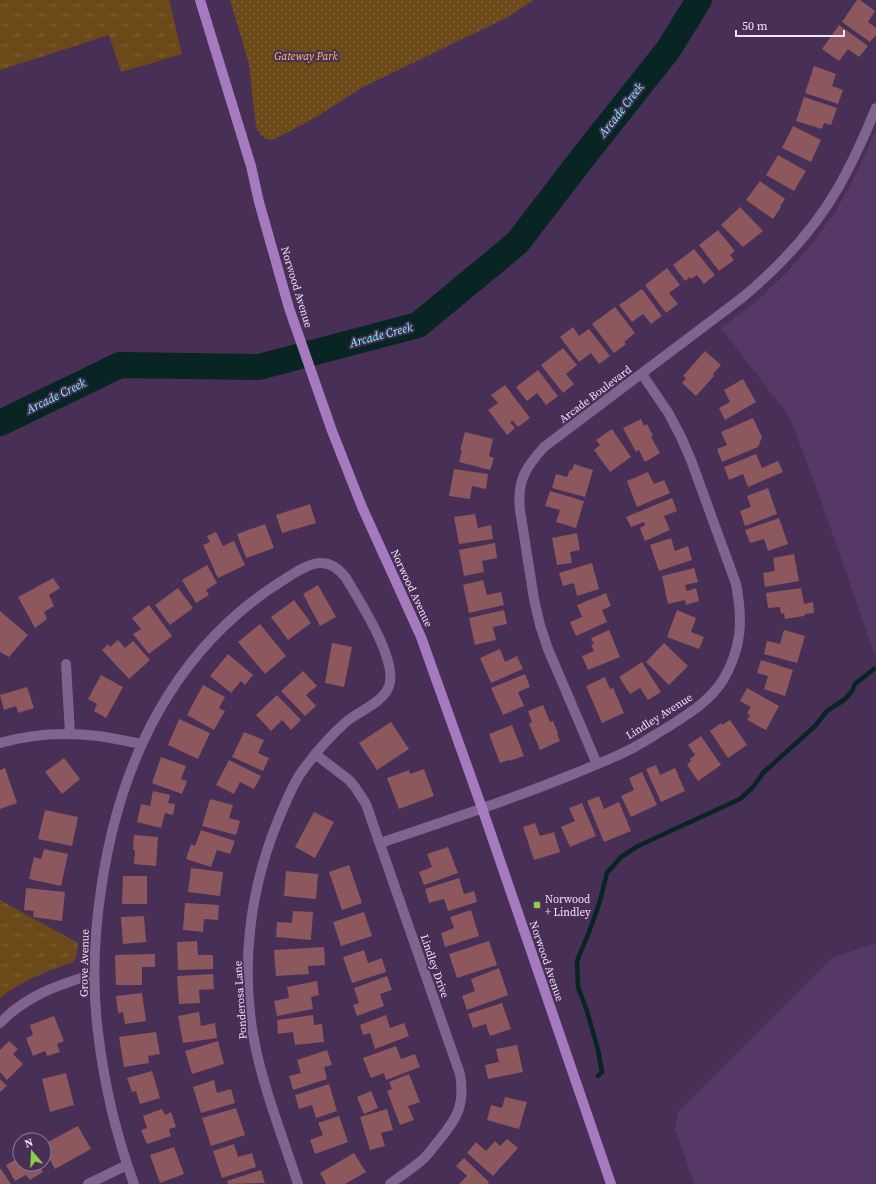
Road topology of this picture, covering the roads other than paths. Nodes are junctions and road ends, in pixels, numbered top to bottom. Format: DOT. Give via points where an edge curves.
graph roads {
  1 [pos="200,0"];
  2 [pos="876,108"];
  3 [pos="642,374"];
  4 [pos="66,664"];
  5 [pos="70,734"];
  6 [pos="0,743"];
  7 [pos="141,744"];
  8 [pos="315,754"];
  9 [pos="597,764"];
  10 [pos="482,808"];
  11 [pos="380,843"];
  12 [pos="94,974"];
  13 [pos="0,1023"];
  14 [pos="127,1165"];
  15 [pos="88,1184"];
  16 [pos="134,1184"];
  17 [pos="298,1184"];
  18 [pos="390,1184"];
  19 [pos="611,1184"];
  1 -- 10 [label="main road, Norwood Avenue" via="251,166 289,308 362,507 421,637"];
  2 -- 3 [label="street, Arcade Boulevard" via="838,188 814,225 795,247 743,298"];
  3 -- 9 [label="street, Arcade Boulevard" via="544,447 526,469 520,489 520,510 540,625 548,650"];
  3 -- 9 [label="street, Lindley Avenue" via="669,414 691,460 736,584 741,624 732,664 709,697 694,710 639,745"];
  4 -- 5 [label="street"];
  5 -- 6 [label="street"];
  5 -- 7 [label="street"];
  7 -- 8 [label="street, Ponderosa Lane" via="172,688 221,628 272,587 305,566 326,563 346,578 377,632 391,677 384,696 348,721"];
  7 -- 12 [label="street, Grove Avenue" via="125,787 104,866 97,917"];
  8 -- 11 [label="street, Lindley Drive" via="356,787 366,804"];
  8 -- 17 [label="street, Ponderosa Lane" via="291,791 274,829 261,868 249,936 248,977 255,1045 265,1085"];
  9 -- 10 [label="street, Lindley Avenue" via="548,785"];
  10 -- 11 [label="street, Lindley Avenue"];
  10 -- 19 [label="main road, Norwood Avenue"];
  11 -- 18 [label="street, Lindley Drive" via="462,1084 460,1105 452,1124 423,1159"];
  12 -- 13 [label="street" via="59,984 36,995"];
  12 -- 14 [label="street, Grove Avenue" via="97,1030 103,1070 113,1120"];
  14 -- 15 [label="street"];
  14 -- 16 [label="street, Grove Avenue"];
}
